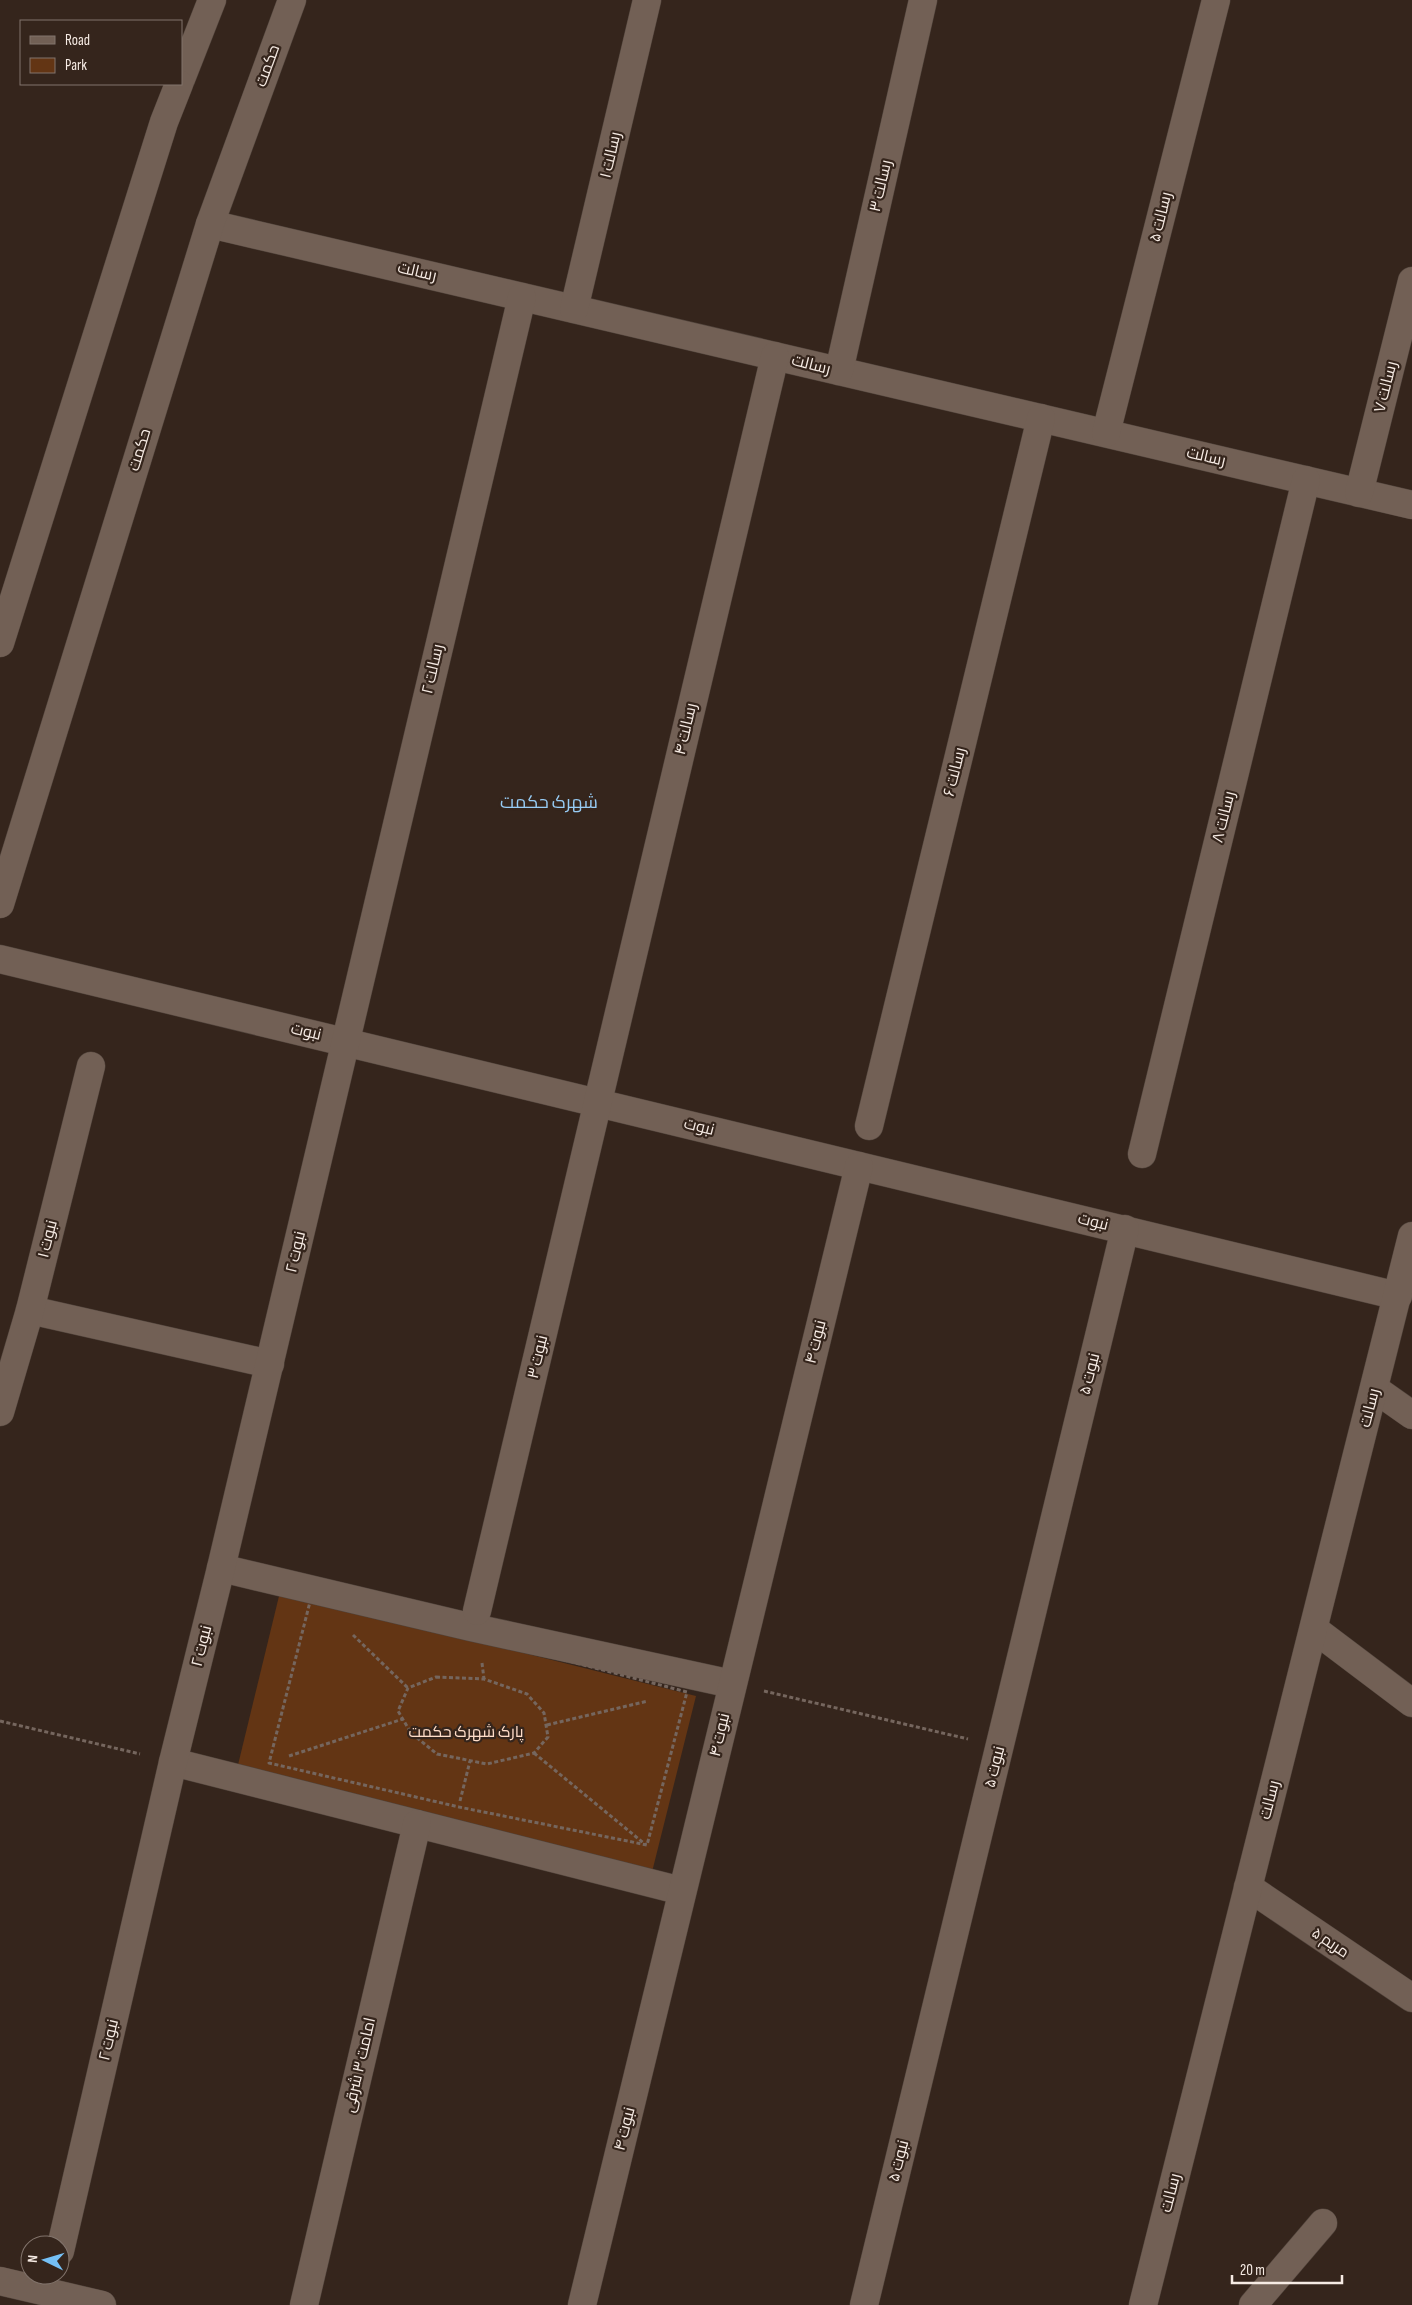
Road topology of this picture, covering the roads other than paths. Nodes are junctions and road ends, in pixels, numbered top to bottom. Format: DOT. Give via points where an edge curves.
graph roads {
  1 [pos="212,0"];
  2 [pos="292,0"];
  3 [pos="647,0"];
  4 [pos="923,0"];
  5 [pos="1216,0"];
  6 [pos="182,76"];
  7 [pos="179,85"];
  8 [pos="210,224"];
  9 [pos="1412,281"];
  10 [pos="522,297"];
  11 [pos="574,309"];
  12 [pos="775,356"];
  13 [pos="839,371"];
  14 [pos="1041,418"];
  15 [pos="1106,433"];
  16 [pos="1306,480"];
  17 [pos="1359,493"];
  18 [pos="1412,505"];
  19 [pos="0,643"];
  20 [pos="0,904"];
  21 [pos="0,959"];
  22 [pos="345,1042"];
  23 [pos="91,1066"];
  24 [pos="598,1102"];
  25 [pos="868,1126"];
  26 [pos="1142,1154"];
  27 [pos="859,1166"];
  28 [pos="1125,1230"];
  29 [pos="1412,1236"];
  30 [pos="1398,1296"];
  31 [pos="30,1310"];
  32 [pos="270,1364"];
  33 [pos="1375,1389"];
  34 [pos="0,1412"];
  35 [pos="1412,1415"];
  36 [pos="221,1568"];
  37 [pos="477,1612"];
  38 [pos="1314,1629"];
  39 [pos="732,1684"];
  40 [pos="1412,1703"];
  41 [pos="173,1762"];
  42 [pos="417,1824"];
  43 [pos="1248,1887"];
  44 [pos="682,1891"];
  45 [pos="1412,1998"];
  46 [pos="1324,2223"];
  47 [pos="64,2235"];
  48 [pos="0,2281"];
  49 [pos="51,2291"];
  50 [pos="102,2305"];
  51 [pos="304,2305"];
  52 [pos="582,2305"];
  53 [pos="864,2305"];
  54 [pos="1143,2305"];
  55 [pos="1253,2305"];
  1 -- 6 [label="street"];
  2 -- 8 [label="street, حکمت"];
  3 -- 11 [label="street, رسالت ۱"];
  4 -- 13 [label="street, رسالت ۳"];
  5 -- 15 [label="street, رسالت ۵"];
  7 -- 19 [label="street" via="164,122"];
  8 -- 10 [label="street, رسالت"];
  8 -- 20 [label="street, حکمت"];
  9 -- 17 [label="street, رسالت ۷"];
  10 -- 11 [label="street, رسالت"];
  10 -- 22 [label="street, رسالت ۲"];
  11 -- 12 [label="street, رسالت"];
  12 -- 13 [label="street, رسالت"];
  12 -- 24 [label="street, رسالت ۴"];
  13 -- 14 [label="street, رسالت"];
  14 -- 15 [label="street, رسالت"];
  14 -- 25 [label="street, رسالت ۶"];
  15 -- 16 [label="street, رسالت"];
  16 -- 17 [label="street, رسالت"];
  16 -- 26 [label="street, رسالت ۸"];
  17 -- 18 [label="street, رسالت"];
  21 -- 22 [label="street, نبوت"];
  22 -- 24 [label="street, نبوت"];
  22 -- 32 [label="street, نبوت ۲"];
  23 -- 31 [label="street, نبوت ۱"];
  24 -- 27 [label="street, نبوت"];
  24 -- 37 [label="street, نبوت ۳"];
  27 -- 28 [label="street, نبوت"];
  27 -- 39 [label="street, نبوت ۴"];
  28 -- 30 [label="street, نبوت"];
  28 -- 53 [label="street, نبوت ۵"];
  29 -- 30 [label="street, رسالت"];
  30 -- 33 [label="street, رسالت"];
  31 -- 32 [label="street"];
  31 -- 34 [label="street, نبوت ۱"];
  32 -- 36 [label="street, نبوت ۲"];
  33 -- 35 [label="street"];
  33 -- 38 [label="street, رسالت"];
  36 -- 39 [label="street"];
  36 -- 41 [label="street, نبوت ۲"];
  38 -- 40 [label="street"];
  38 -- 43 [label="street, رسالت"];
  39 -- 44 [label="street, نبوت ۴"];
  41 -- 42 [label="street"];
  41 -- 47 [label="street, نبوت ۲"];
  42 -- 44 [label="street" via="456,1820"];
  42 -- 51 [label="street, امامت ۳ شرقی"];
  43 -- 45 [label="street, مریم ۵"];
  43 -- 54 [label="street, رسالت"];
  44 -- 52 [label="street, نبوت ۴"];
  46 -- 55 [label="street"];
  48 -- 49 [label="street"];
  49 -- 50 [label="street"];
}
